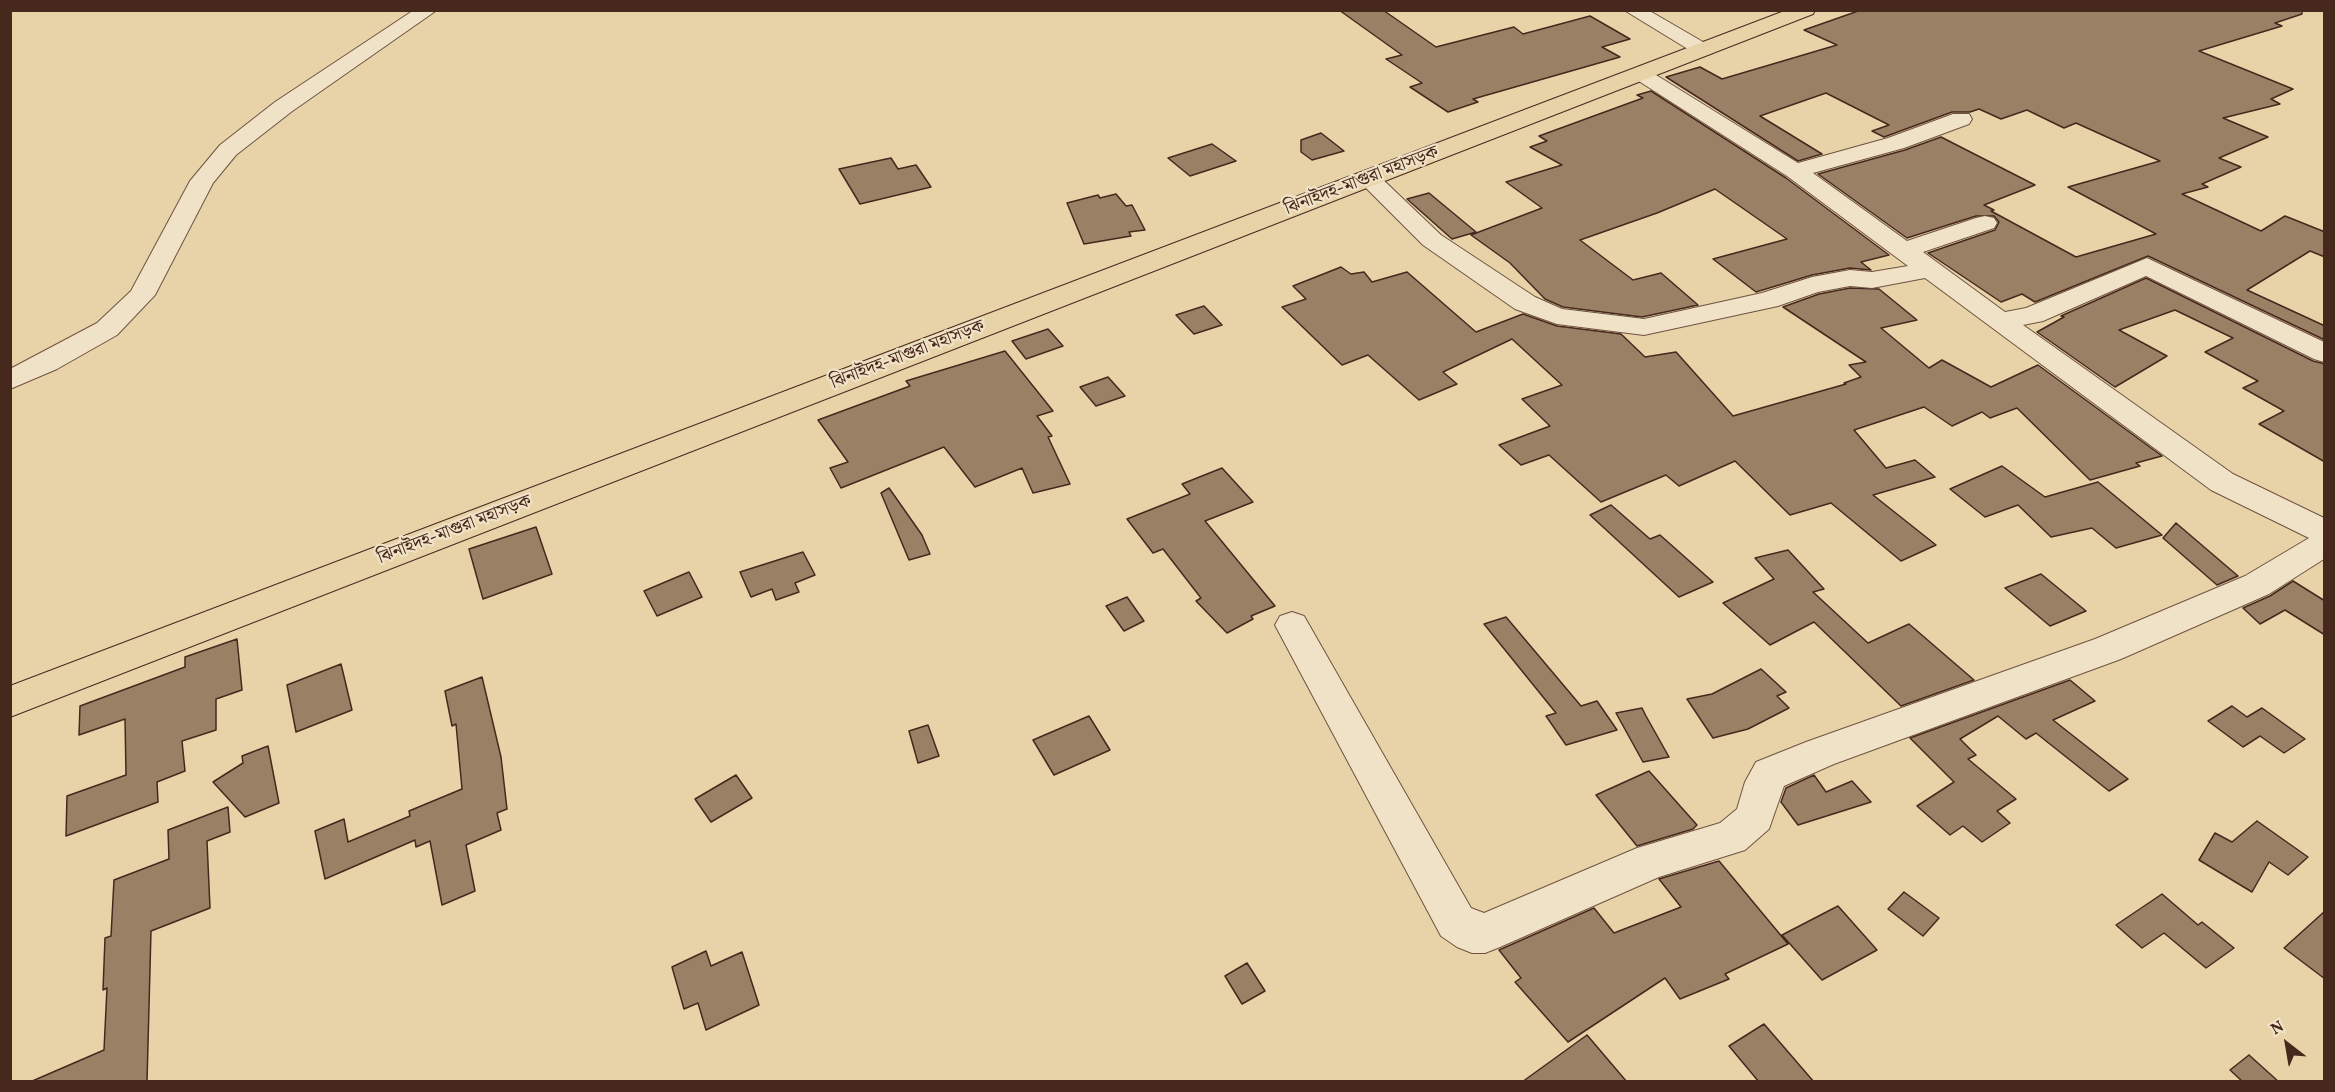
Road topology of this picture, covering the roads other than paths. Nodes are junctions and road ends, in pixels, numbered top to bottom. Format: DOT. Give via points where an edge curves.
graph roads {
  1 [pos="428,10"];
  2 [pos="1633,10"];
  3 [pos="1806,10"];
  4 [pos="1703,50"];
  5 [pos="1641,74"];
  6 [pos="1960,119"];
  7 [pos="1795,171"];
  8 [pos="1369,179"];
  9 [pos="1985,223"];
  10 [pos="1905,250"];
  11 [pos="1928,270"];
  12 [pos="2000,321"];
  13 [pos="2325,353"];
  14 [pos="10,380"];
  15 [pos="2325,531"];
  16 [pos="2325,544"];
  17 [pos="1292,625"];
  18 [pos="10,702"];
  1 -- 14 [label="street" via="283,107 228,150 202,181 142,295 107,329"];
  2 -- 4 [label="street"];
  3 -- 4 [label="highway, ঝিনাইদহ-মাগুরা মহাসড়ক"];
  4 -- 5 [label="highway, ঝিনাইদহ-মাগুরা মহাসড়ক"];
  5 -- 7 [label="street"];
  5 -- 8 [label="highway, ঝিনাইদহ-মাগুরা মহাসড়ক"];
  6 -- 7 [label="street" via="1896,143"];
  7 -- 10 [label="street"];
  8 -- 11 [label="street" via="1432,240 1525,303 1557,316 1644,327 1769,300 1812,285"];
  8 -- 18 [label="highway, ঝিনাইদহ-মাগুরা মহাসড়ক"];
  9 -- 10 [label="street"];
  10 -- 11 [label="street"];
  11 -- 12 [label="street"];
  12 -- 13 [label="street" via="2033,315 2147,266"];
  12 -- 15 [label="street" via="2222,482"];
  16 -- 17 [label="street" via="2257,585 2108,649 1770,774 1764,782 1755,817 1731,837 1651,861 1485,933 1472,933 1456,922"];
}
